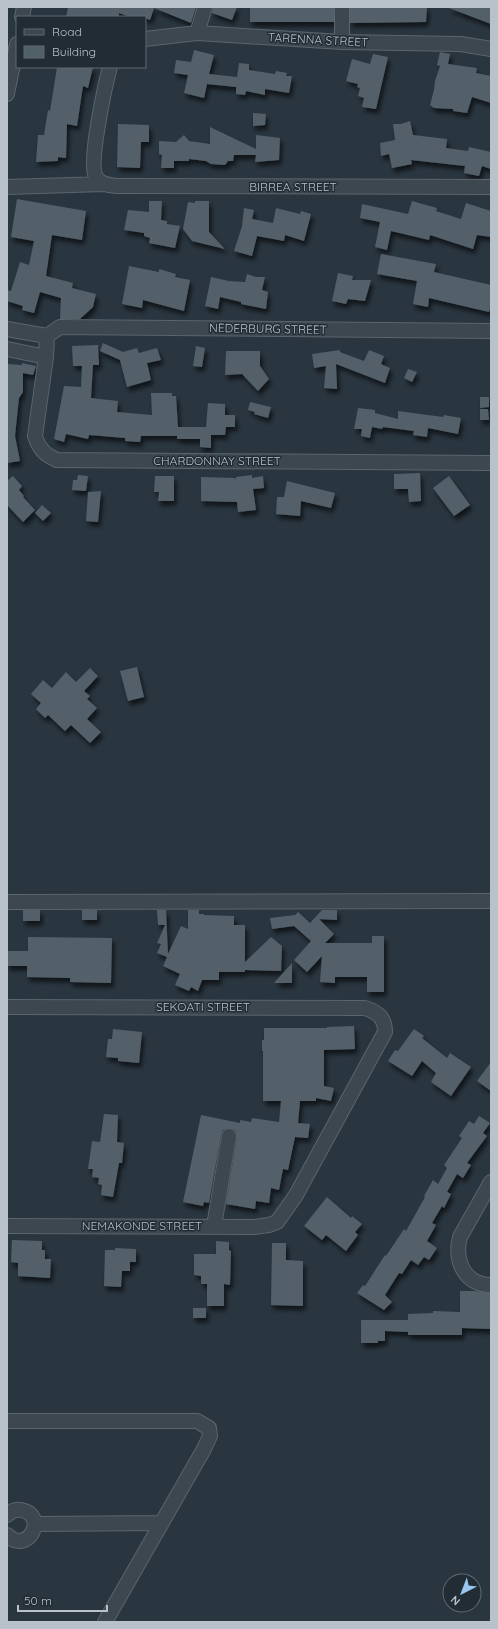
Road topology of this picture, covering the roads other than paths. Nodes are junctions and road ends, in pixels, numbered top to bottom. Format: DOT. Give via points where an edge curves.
graph roads {
  1 [pos="205,7"];
  2 [pos="342,7"];
  3 [pos="197,33"];
  4 [pos="146,39"];
  5 [pos="342,42"];
  6 [pos="16,49"];
  7 [pos="491,49"];
  8 [pos="110,68"];
  9 [pos="7,94"];
  10 [pos="100,181"];
  11 [pos="7,187"];
  12 [pos="491,187"];
  13 [pos="7,329"];
  14 [pos="491,331"];
  15 [pos="47,336"];
  16 [pos="7,349"];
  17 [pos="46,357"];
  18 [pos="491,462"];
  19 [pos="491,901"];
  20 [pos="7,902"];
  21 [pos="7,1007"];
  22 [pos="229,1136"];
  23 [pos="491,1182"];
  24 [pos="277,1222"];
  25 [pos="7,1226"];
  26 [pos="214,1226"];
  27 [pos="491,1284"];
  28 [pos="7,1421"];
  29 [pos="7,1515"];
  30 [pos="162,1523"];
  31 [pos="35,1524"];
  32 [pos="7,1535"];
  33 [pos="105,1622"];
  1 -- 3 [label="street"];
  2 -- 5 [label="street"];
  3 -- 4 [label="street, TARENNA STREET"];
  3 -- 5 [label="street, TARENNA STREET"];
  5 -- 7 [label="street, TARENNA STREET" via="462,44"];
  6 -- 9 [label="street"];
  8 -- 10 [label="street" via="93,156 94,172"];
  10 -- 11 [label="street, BIRREA STREET"];
  10 -- 12 [label="street, BIRREA STREET" via="124,186"];
  13 -- 15 [label="street"];
  14 -- 15 [label="street, NEDERBURG STREET" via="60,327"];
  15 -- 17 [label="street"];
  16 -- 17 [label="street"];
  17 -- 18 [label="street, CHARDONNAY STREET" via="35,436 43,452 57,460"];
  19 -- 20 [label="street"];
  21 -- 24 [label="street, SEKOATI STREET" via="365,1008 375,1011 382,1018 385,1032 296,1195"];
  22 -- 26 [label="street"];
  23 -- 27 [label="street" via="460,1237 458,1246 461,1268 470,1277"];
  24 -- 26 [label="street, NEMAKONDE STREET" via="254,1227"];
  25 -- 26 [label="street, NEMAKONDE STREET"];
  28 -- 30 [label="street" via="192,1421 204,1424 210,1431 208,1441"];
  29 -- 31 [label="street" via="14,1510 26,1511 31,1514"];
  30 -- 31 [label="street"];
  30 -- 33 [label="street"];
  31 -- 32 [label="street" via="29,1538 21,1541 11,1539"];
}
